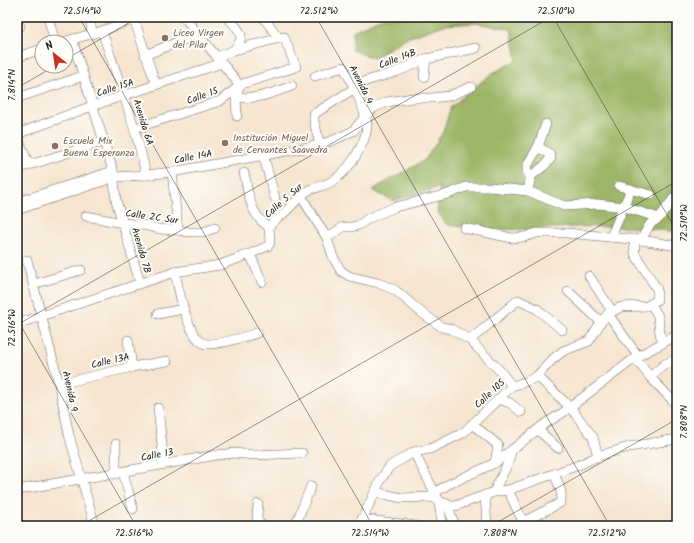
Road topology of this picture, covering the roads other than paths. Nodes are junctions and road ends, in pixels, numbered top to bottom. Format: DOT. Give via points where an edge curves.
graph roads {
  1 [pos="48,17"];
  2 [pos="90,17"];
  3 [pos="184,17"];
  4 [pos="227,17"];
  5 [pos="263,17"];
  6 [pos="133,18"];
  7 [pos="102,31"];
  8 [pos="53,34"];
  9 [pos="92,34"];
  10 [pos="198,34"];
  11 [pos="282,37"];
  12 [pos="74,38"];
  13 [pos="74,46"];
  14 [pos="476,48"];
  15 [pos="234,50"];
  16 [pos="34,52"];
  17 [pos="145,55"];
  18 [pos="17,57"];
  19 [pos="426,59"];
  20 [pos="219,60"];
  21 [pos="83,76"];
  22 [pos="315,76"];
  23 [pos="424,76"];
  24 [pos="156,85"];
  25 [pos="292,86"];
  26 [pos="239,87"];
  27 [pos="471,87"];
  28 [pos="355,89"];
  29 [pos="124,96"];
  30 [pos="17,98"];
  31 [pos="236,98"];
  32 [pos="92,106"];
  33 [pos="237,116"];
  34 [pos="366,116"];
  35 [pos="546,124"];
  36 [pos="135,128"];
  37 [pos="17,135"];
  38 [pos="104,141"];
  39 [pos="320,145"];
  40 [pos="538,147"];
  41 [pos="263,154"];
  42 [pos="29,165"];
  43 [pos="17,169"];
  44 [pos="172,172"];
  45 [pos="244,173"];
  46 [pos="114,174"];
  47 [pos="146,175"];
  48 [pos="531,176"];
  49 [pos="619,186"];
  50 [pos="632,189"];
  51 [pos="528,191"];
  52 [pos="651,195"];
  53 [pos="301,196"];
  54 [pos="275,198"];
  55 [pos="674,198"];
  56 [pos="18,206"];
  57 [pos="625,207"];
  58 [pos="86,216"];
  59 [pos="659,218"];
  60 [pos="123,223"];
  61 [pos="268,227"];
  62 [pos="215,228"];
  63 [pos="464,228"];
  64 [pos="178,230"];
  65 [pos="611,237"];
  66 [pos="327,238"];
  67 [pos="637,239"];
  68 [pos="677,246"];
  69 [pos="250,254"];
  70 [pos="27,260"];
  71 [pos="81,270"];
  72 [pos="175,272"];
  73 [pos="589,276"];
  74 [pos="262,282"];
  75 [pos="140,283"];
  76 [pos="34,284"];
  77 [pos="568,291"];
  78 [pos="652,304"];
  79 [pos="183,309"];
  80 [pos="610,313"];
  81 [pos="158,314"];
  82 [pos="41,316"];
  83 [pos="601,322"];
  84 [pos="17,324"];
  85 [pos="562,330"];
  86 [pos="257,333"];
  87 [pos="677,335"];
  88 [pos="128,340"];
  89 [pos="470,340"];
  90 [pos="663,343"];
  91 [pos="636,357"];
  92 [pos="677,359"];
  93 [pos="167,360"];
  94 [pos="132,366"];
  95 [pos="537,376"];
  96 [pos="650,377"];
  97 [pos="59,384"];
  98 [pos="512,386"];
  99 [pos="499,399"];
  100 [pos="677,405"];
  101 [pos="570,407"];
  102 [pos="158,408"];
  103 [pos="522,412"];
  104 [pos="472,424"];
  105 [pos="538,430"];
  106 [pos="677,439"];
  107 [pos="116,444"];
  108 [pos="558,448"];
  109 [pos="414,452"];
  110 [pos="511,452"];
  111 [pos="302,453"];
  112 [pos="598,456"];
  113 [pos="496,463"];
  114 [pos="164,464"];
  115 [pos="120,473"];
  116 [pos="554,474"];
  117 [pos="82,479"];
  118 [pos="312,486"];
  119 [pos="17,490"];
  120 [pos="508,490"];
  121 [pos="375,492"];
  122 [pos="490,494"];
  123 [pos="434,496"];
  124 [pos="258,504"];
  125 [pos="447,504"];
  126 [pos="133,509"];
  127 [pos="361,522"];
  128 [pos="524,524"];
  129 [pos="258,525"];
  130 [pos="95,526"];
  131 [pos="295,526"];
  132 [pos="416,526"];
  133 [pos="443,526"];
  134 [pos="455,526"];
  135 [pos="487,526"];
  1 -- 8 [label="street"];
  2 -- 9 [label="street"];
  3 -- 10 [label="street"];
  4 -- 15 [label="street" via="242,38"];
  5 -- 11 [label="street"];
  6 -- 7 [label="street"];
  6 -- 17 [label="street"];
  7 -- 9 [label="street"];
  7 -- 29 [label="street, Avenida 6A"];
  9 -- 12 [label="street"];
  10 -- 17 [label="street"];
  10 -- 20 [label="street"];
  11 -- 15 [label="street, Calle 15A"];
  11 -- 26 [label="street, Calle 15" via="296,67 246,82"];
  13 -- 21 [label="street, Avenida 7B"];
  14 -- 19 [label="street, Calle 14B"];
  15 -- 20 [label="street, Calle 15A"];
  16 -- 18 [label="street"];
  17 -- 24 [label="street"];
  19 -- 23 [label="street"];
  19 -- 28 [label="street, Calle 14B" via="366,81"];
  20 -- 24 [label="street, Calle 15A"];
  20 -- 26 [label="street"];
  21 -- 30 [label="street"];
  21 -- 32 [label="street, Avenida 7B"];
  22 -- 28 [label="street, Avenida 4" via="343,67"];
  24 -- 29 [label="street, Calle 15A"];
  25 -- 31 [label="street" via="256,98"];
  26 -- 31 [label="street"];
  26 -- 36 [label="street, Calle 15" via="220,101"];
  27 -- 34 [label="street" via="449,96 387,102 375,107"];
  28 -- 34 [label="street, Avenida 4"];
  28 -- 39 [label="street, Calle 14B" via="313,116"];
  29 -- 32 [label="street, Calle 15A"];
  29 -- 36 [label="street, Avenida 6A"];
  31 -- 33 [label="street"];
  32 -- 37 [label="street, Calle 15A"];
  32 -- 38 [label="street, Avenida 7B"];
  34 -- 39 [label="street, Calle 14A" via="353,131"];
  34 -- 53 [label="street, Calle 5 Sur" via="366,134 348,167 328,184"];
  35 -- 40 [label="street"];
  36 -- 47 [label="street, Avenida 6A"];
  37 -- 42 [label="street"];
  38 -- 42 [label="street"];
  38 -- 46 [label="street, Avenida 7B"];
  39 -- 41 [label="street, Calle 14A"];
  40 -- 48 [label="street" via="527,166 526,172"];
  40 -- 48 [label="street" via="550,154 551,158"];
  41 -- 44 [label="street, Calle 14A"];
  41 -- 54 [label="street"];
  42 -- 43 [label="street"];
  44 -- 47 [label="street, Calle 14A"];
  44 -- 64 [label="street"];
  45 -- 61 [label="street" via="252,209"];
  46 -- 47 [label="street, Calle 14A"];
  46 -- 56 [label="street, Calle 14A"];
  46 -- 60 [label="street, Avenida 7B" via="116,200"];
  48 -- 51 [label="street"];
  49 -- 50 [label="street"];
  50 -- 52 [label="street"];
  50 -- 57 [label="street"];
  51 -- 57 [label="street" via="564,206 598,204"];
  51 -- 66 [label="street" via="466,187 395,207 359,224 343,227"];
  53 -- 61 [label="street, Calle 5 Sur"];
  53 -- 66 [label="street"];
  55 -- 59 [label="street"];
  57 -- 59 [label="street"];
  57 -- 65 [label="street"];
  58 -- 60 [label="street, Calle 2C Sur"];
  59 -- 67 [label="street"];
  60 -- 64 [label="street, Calle 2C Sur"];
  60 -- 75 [label="street, Avenida 7B"];
  61 -- 69 [label="street, Calle 5 Sur" via="270,245"];
  62 -- 64 [label="street, Calle 2C Sur" via="203,232"];
  63 -- 65 [label="street" via="512,238 537,233"];
  65 -- 67 [label="street"];
  66 -- 89 [label="street" via="340,271 395,290 422,314"];
  67 -- 68 [label="street"];
  67 -- 78 [label="street" via="636,256 657,289 657,300"];
  69 -- 72 [label="street, Calle 5 Sur" via="220,265"];
  69 -- 74 [label="street"];
  70 -- 76 [label="street, Avenida 9"];
  71 -- 76 [label="street"];
  72 -- 75 [label="street, Calle 5 Sur"];
  72 -- 79 [label="street"];
  73 -- 80 [label="street"];
  75 -- 82 [label="street, Calle 5 Sur"];
  76 -- 82 [label="street, Avenida 9"];
  77 -- 83 [label="street"];
  78 -- 80 [label="street" via="621,307"];
  78 -- 90 [label="street" via="658,316"];
  79 -- 81 [label="street"];
  79 -- 86 [label="street" via="190,327 205,344 231,341"];
  80 -- 83 [label="street, Calle 10S"];
  80 -- 91 [label="street"];
  82 -- 84 [label="street, Calle 5 Sur"];
  82 -- 97 [label="street, Avenida 9"];
  83 -- 95 [label="street, Calle 10S" via="589,342 564,351"];
  85 -- 89 [label="street" via="537,309 518,300"];
  87 -- 90 [label="street"];
  88 -- 94 [label="street"];
  89 -- 98 [label="street"];
  90 -- 91 [label="street"];
  91 -- 96 [label="street"];
  91 -- 101 [label="street"];
  92 -- 96 [label="street" via="660,367"];
  93 -- 94 [label="street, Calle 13A"];
  94 -- 97 [label="street, Calle 13A"];
  95 -- 98 [label="street, Calle 10S"];
  95 -- 101 [label="street"];
  96 -- 100 [label="street"];
  97 -- 117 [label="street, Avenida 9" via="69,435"];
  98 -- 99 [label="street, Calle 10S"];
  99 -- 103 [label="street"];
  99 -- 104 [label="street, Calle 10S"];
  101 -- 105 [label="street"];
  101 -- 112 [label="street" via="593,437"];
  102 -- 114 [label="street"];
  104 -- 109 [label="street, Calle 10S" via="463,433 447,441 430,449"];
  104 -- 113 [label="street" via="498,445"];
  105 -- 108 [label="street"];
  105 -- 110 [label="street"];
  106 -- 112 [label="street"];
  107 -- 115 [label="street"];
  109 -- 121 [label="street, Calle 10S" via="390,466"];
  109 -- 123 [label="street"];
  110 -- 113 [label="street"];
  110 -- 122 [label="street"];
  111 -- 114 [label="street, Calle 13" via="234,453"];
  112 -- 116 [label="street"];
  113 -- 123 [label="street" via="449,484"];
  114 -- 115 [label="street, Calle 13"];
  115 -- 117 [label="street, Calle 13"];
  115 -- 126 [label="street"];
  116 -- 120 [label="street"];
  116 -- 128 [label="street" via="561,492 560,503"];
  117 -- 119 [label="street, Calle 13"];
  117 -- 130 [label="street, Avenida 9"];
  118 -- 131 [label="street"];
  120 -- 122 [label="street"];
  120 -- 128 [label="street"];
  121 -- 123 [label="street" via="402,498"];
  121 -- 127 [label="street, Calle 10S"];
  122 -- 125 [label="street" via="455,506"];
  122 -- 135 [label="street"];
  123 -- 125 [label="street"];
  123 -- 133 [label="street"];
  124 -- 129 [label="street"];
  125 -- 134 [label="street"];
  127 -- 132 [label="street"];
}
